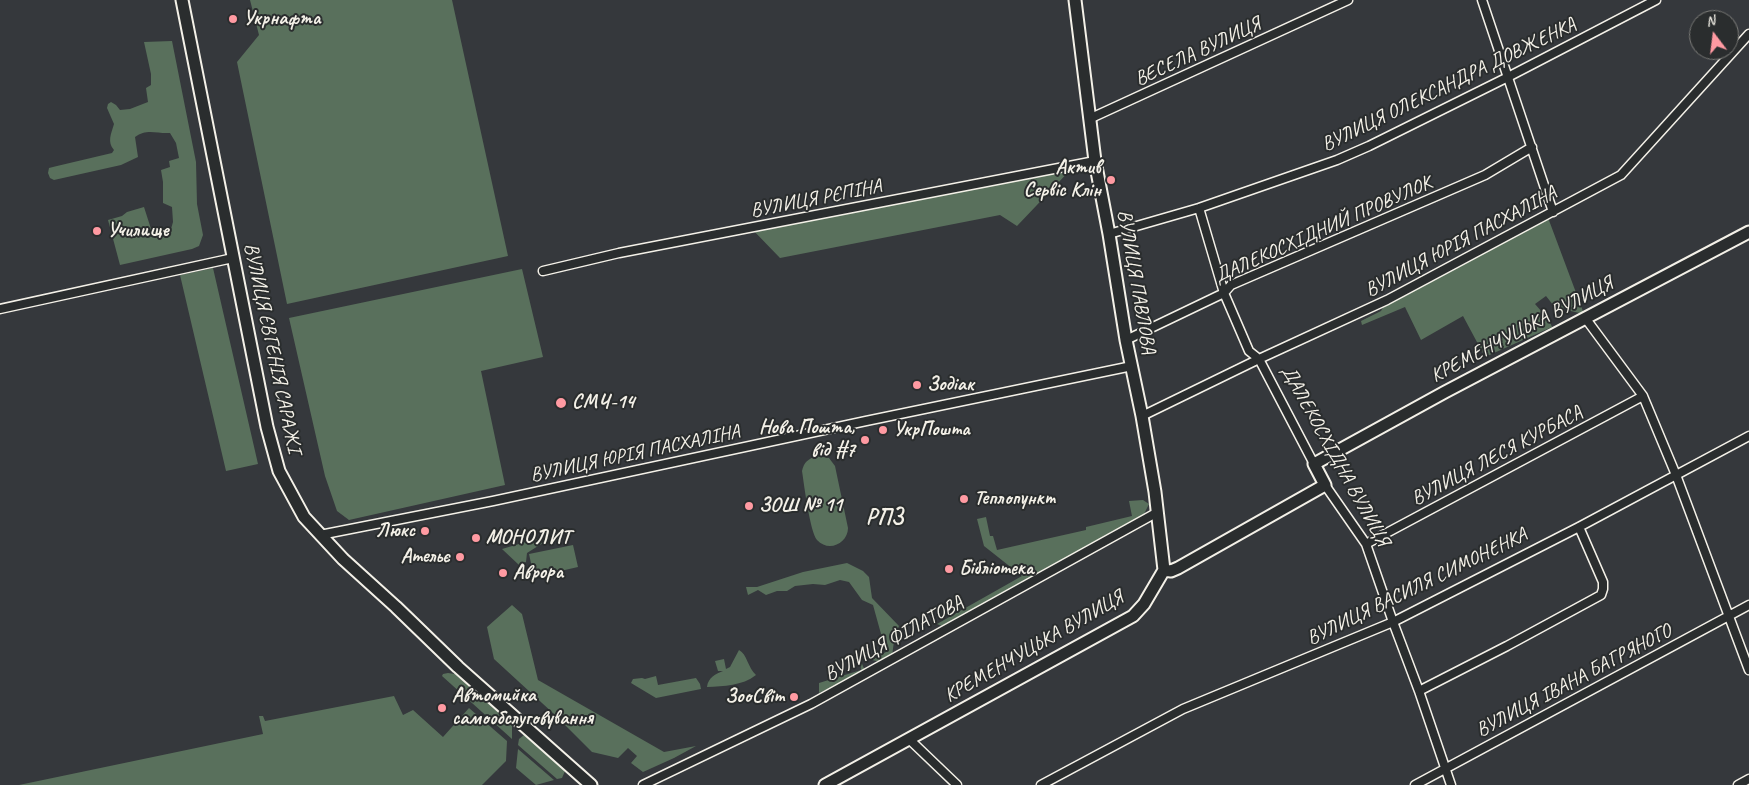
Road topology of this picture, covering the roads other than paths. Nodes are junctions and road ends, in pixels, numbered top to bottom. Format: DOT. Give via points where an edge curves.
graph roads {
  1 [pos="182,0"];
  2 [pos="1075,0"];
  3 [pos="1348,0"];
  4 [pos="1482,0"];
  5 [pos="1656,0"];
  6 [pos="1749,34"];
  7 [pos="1508,77"];
  8 [pos="1089,120"];
  9 [pos="1532,148"];
  10 [pos="1095,161"];
  11 [pos="1199,208"];
  12 [pos="1553,212"];
  13 [pos="1749,232"];
  14 [pos="1110,234"];
  15 [pos="233,258"];
  16 [pos="543,271"];
  17 [pos="1224,293"];
  18 [pos="0,309"];
  19 [pos="1586,319"];
  20 [pos="1126,340"];
  21 [pos="1260,358"];
  22 [pos="1132,366"];
  23 [pos="1643,396"];
  24 [pos="1142,416"];
  25 [pos="1749,436"];
  26 [pos="1314,464"];
  27 [pos="1676,475"];
  28 [pos="1325,485"];
  29 [pos="1156,513"];
  30 [pos="1579,527"];
  31 [pos="320,535"];
  32 [pos="1366,544"];
  33 [pos="1164,570"];
  34 [pos="1749,605"];
  35 [pos="1729,615"];
  36 [pos="1392,622"];
  37 [pos="1749,670"];
  38 [pos="1419,691"];
  39 [pos="910,740"];
  40 [pos="1445,769"];
  41 [pos="1749,779"];
  42 [pos="591,785"];
  43 [pos="643,785"];
  44 [pos="825,785"];
  45 [pos="957,785"];
  46 [pos="1041,785"];
  47 [pos="1415,785"];
  48 [pos="1451,785"];
  49 [pos="1738,785"];
  1 -- 15 [label="street, ВУЛИЦЯ ЄВГЕНІЯ САРАЖІ"];
  2 -- 8 [label="street, ВУЛИЦЯ ПАВЛОВА"];
  3 -- 8 [label="street, ВЕСЕЛА ВУЛИЦЯ"];
  4 -- 7 [label="street"];
  5 -- 7 [label="street, ВУЛИЦЯ ОЛЕКСАНДРА ДОВЖЕНКА"];
  6 -- 12 [label="street, ВУЛИЦЯ ЮРІЯ ПАСХАЛІНА" via="1622,175"];
  7 -- 9 [label="street"];
  7 -- 11 [label="street, ВУЛИЦЯ ОЛЕКСАНДРА ДОВЖЕНКА" via="1337,160"];
  8 -- 10 [label="street, ВУЛИЦЯ ПАВЛОВА"];
  9 -- 12 [label="street"];
  9 -- 17 [label="street, ДАЛЕКОСХІДНИЙ ПРОВУЛОК" via="1485,175 1232,285"];
  10 -- 14 [label="street, ВУЛИЦЯ ПАВЛОВА"];
  10 -- 16 [label="street, ВУЛИЦЯ РЄПІНА" via="619,253"];
  11 -- 14 [label="street, ВУЛИЦЯ ОЛЕКСАНДРА ДОВЖЕНКА"];
  11 -- 17 [label="street, ДАЛЕКОСХІДНА ВУЛИЦЯ"];
  12 -- 21 [label="street, ВУЛИЦЯ ЮРІЯ ПАСХАЛІНА" via="1387,300"];
  13 -- 19 [label="street, КРЕМЕНЧУЦЬКА ВУЛИЦЯ"];
  14 -- 20 [label="street, ВУЛИЦЯ ПАВЛОВА"];
  15 -- 18 [label="street"];
  15 -- 31 [label="street, ВУЛИЦЯ ЄВГЕНІЯ САРАЖІ" via="267,427 280,471 304,517"];
  17 -- 20 [label="street, ДАЛЕКОСХІДНИЙ ПРОВУЛОК"];
  17 -- 21 [label="street, ДАЛЕКОСХІДНА ВУЛИЦЯ" via="1248,352"];
  19 -- 23 [label="street"];
  19 -- 26 [label="street, КРЕМЕНЧУЦЬКА ВУЛИЦЯ"];
  20 -- 22 [label="street, ВУЛИЦЯ ПАВЛОВА"];
  21 -- 24 [label="street, ВУЛИЦЯ ЮРІЯ ПАСХАЛІНА"];
  21 -- 26 [label="street, ДАЛЕКОСХІДНА ВУЛИЦЯ"];
  22 -- 24 [label="street, ВУЛИЦЯ ПАВЛОВА"];
  22 -- 31 [label="street, ВУЛИЦЯ ЮРІЯ ПАСХАЛІНА"];
  23 -- 27 [label="street"];
  23 -- 32 [label="street, ВУЛИЦЯ ЛЕСЯ КУРБАСА"];
  24 -- 29 [label="street, ВУЛИЦЯ ПАВЛОВА"];
  25 -- 27 [label="street, ВУЛИЦЯ ВАСИЛЯ СИМОНЕНКА"];
  26 -- 28 [label="street, ДАЛЕКОСХІДНА ВУЛИЦЯ"];
  27 -- 30 [label="street, ВУЛИЦЯ ВАСИЛЯ СИМОНЕНКА"];
  27 -- 35 [label="street"];
  28 -- 32 [label="street, ДАЛЕКОСХІДНА ВУЛИЦЯ"];
  28 -- 33 [label="street" via="1178,568"];
  29 -- 33 [label="street, ВУЛИЦЯ ПАВЛОВА"];
  29 -- 43 [label="street, ВУЛИЦЯ ФІЛАТОВА" via="811,704"];
  30 -- 36 [label="street, ВУЛИЦЯ ВАСИЛЯ СИМОНЕНКА"];
  30 -- 38 [label="street" via="1603,582 1601,595"];
  31 -- 42 [label="street, ВУЛИЦЯ ЄВГЕНІЯ САРАЖІ" via="458,667"];
  32 -- 36 [label="street, ДАЛЕКОСХІДНА ВУЛИЦЯ"];
  33 -- 39 [label="street, КРЕМЕНЧУЦЬКА ВУЛИЦЯ" via="1133,616"];
  34 -- 35 [label="street, ВУЛИЦЯ ІВАНА БАГРЯНОГО"];
  35 -- 37 [label="street"];
  35 -- 40 [label="street, ВУЛИЦЯ ІВАНА БАГРЯНОГО"];
  36 -- 38 [label="street, ДАЛЕКОСХІДНА ВУЛИЦЯ"];
  36 -- 46 [label="street, ВУЛИЦЯ ВАСИЛЯ СИМОНЕНКА" via="1184,709"];
  38 -- 40 [label="street, ДАЛЕКОСХІДНА ВУЛИЦЯ"];
  39 -- 44 [label="street, КРЕМЕНЧУЦЬКА ВУЛИЦЯ"];
  39 -- 45 [label="street"];
  40 -- 47 [label="street, ВУЛИЦЯ ІВАНА БАГРЯНОГО"];
  40 -- 48 [label="street, ДАЛЕКОСХІДНА ВУЛИЦЯ"];
  41 -- 49 [label="street"];
}
